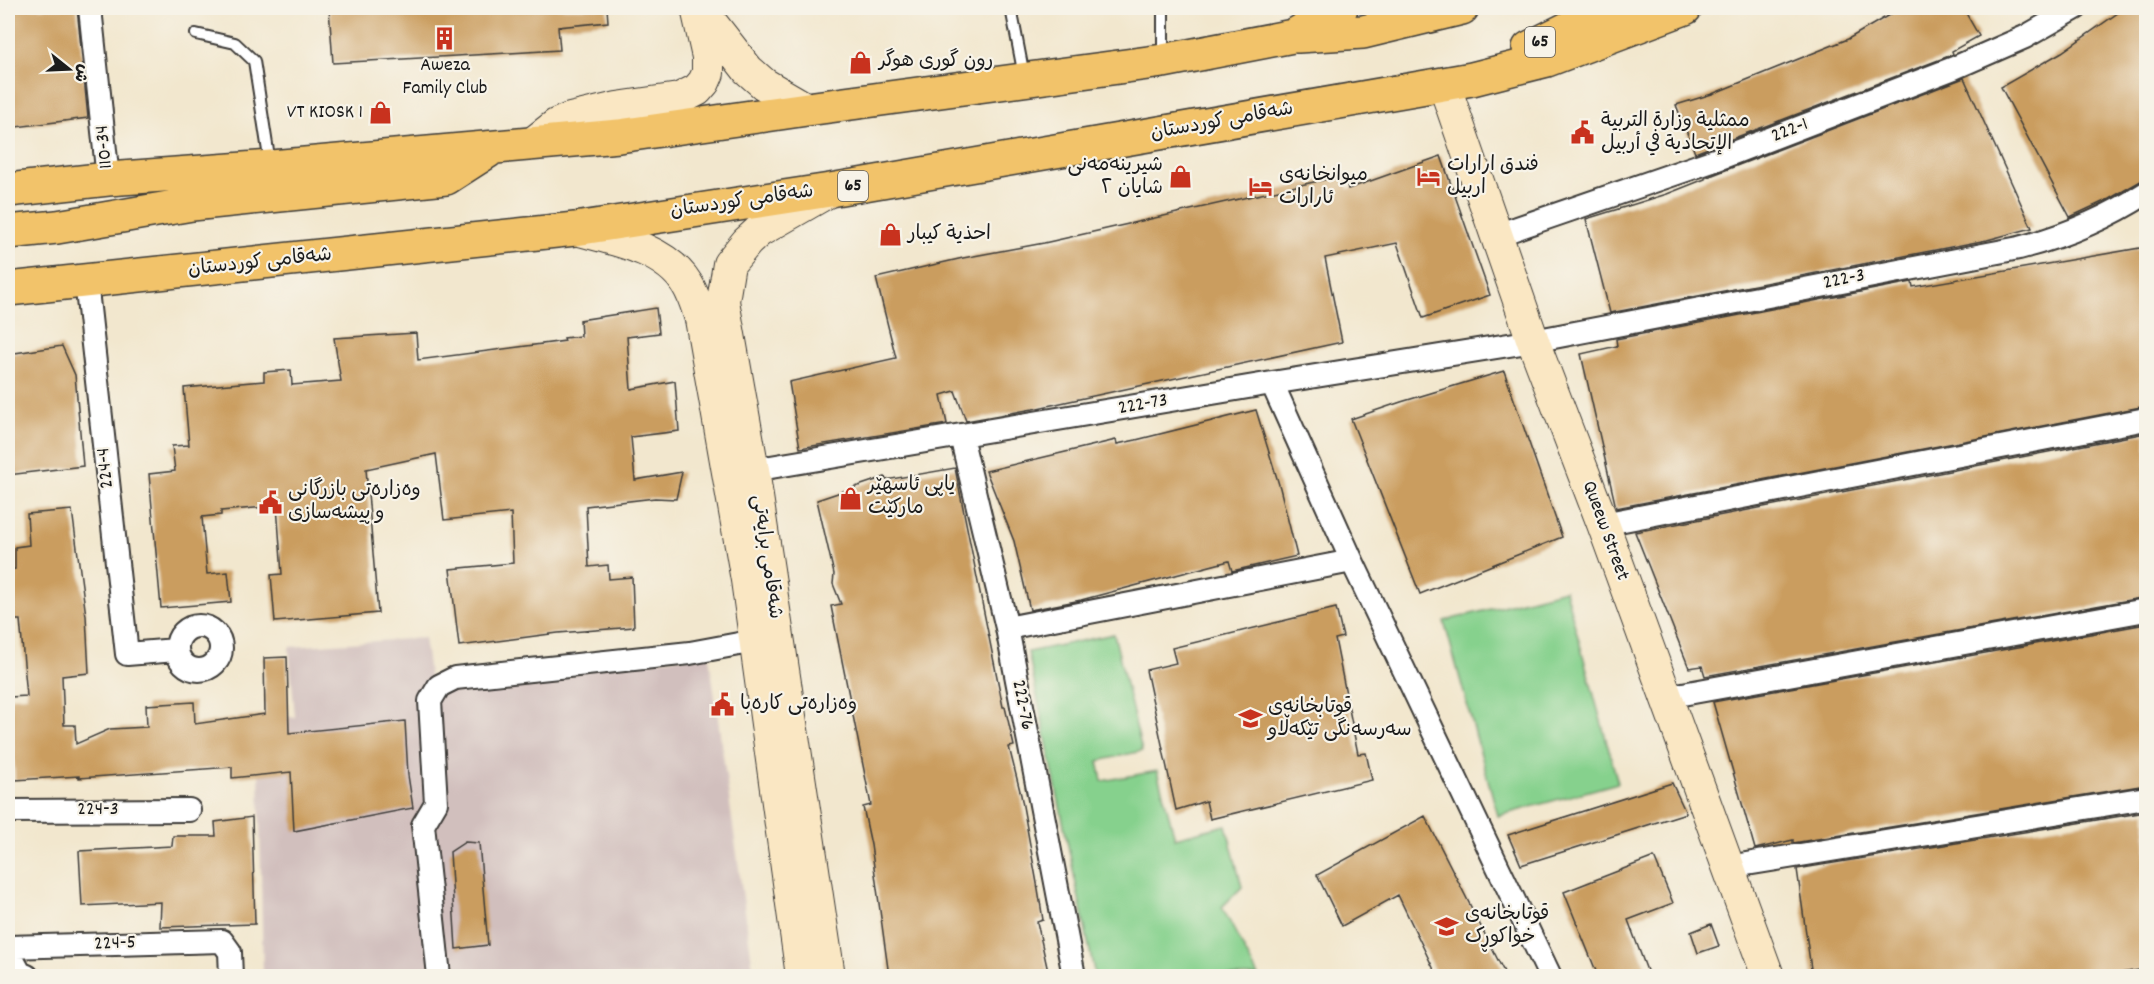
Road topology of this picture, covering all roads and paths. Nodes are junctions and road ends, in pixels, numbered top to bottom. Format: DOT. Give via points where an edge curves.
graph roads {
  1 [pos="90,8"];
  2 [pos="698,8"];
  3 [pos="1011,8"];
  4 [pos="1163,8"];
  5 [pos="1341,8"];
  6 [pos="1462,8"];
  7 [pos="1609,8"];
  8 [pos="1685,8"];
  9 [pos="2076,8"];
  10 [pos="1294,27"];
  11 [pos="196,34"];
  12 [pos="1163,61"];
  13 [pos="1024,80"];
  14 [pos="1458,81"];
  15 [pos="807,109"];
  16 [pos="533,143"];
  17 [pos="495,147"];
  18 [pos="271,167"];
  19 [pos="108,178"];
  20 [pos="8,190"];
  21 [pos="830,190"];
  22 [pos="2146,194"];
  23 [pos="575,229"];
  24 [pos="8,232"];
  25 [pos="1497,235"];
  26 [pos="86,281"];
  27 [pos="8,289"];
  28 [pos="1533,341"];
  29 [pos="1272,382"];
  30 [pos="2146,419"];
  31 [pos="961,436"];
  32 [pos="741,473"];
  33 [pos="1603,524"];
  34 [pos="1352,561"];
  35 [pos="2146,610"];
  36 [pos="1007,628"];
  37 [pos="755,641"];
  38 [pos="176,650"];
  39 [pos="1666,697"];
  40 [pos="2146,798"];
  41 [pos="189,810"];
  42 [pos="8,811"];
  43 [pos="1728,867"];
  44 [pos="8,949"];
  45 [pos="24,974"];
  46 [pos="231,976"];
  47 [pos="439,976"];
  48 [pos="802,976"];
  49 [pos="829,976"];
  50 [pos="1074,976"];
  51 [pos="1550,976"];
  52 [pos="1768,976"];
  1 -- 19 [label="street, 110-34"];
  2 -- 15 [label="main road" via="748,70"];
  2 -- 16 [label="main road" via="708,73 697,90 679,99 570,119"];
  3 -- 13 [label="lane"];
  4 -- 12 [label="lane"];
  5 -- 10 [label="highway"];
  6 -- 10 [label="highway" via="1363,32"];
  7 -- 14 [label="highway, شەقامی کوردستان / 65"];
  8 -- 14 [label="highway, شەقامی کوردستان / 65" via="1547,60"];
  9 -- 25 [label="street, 222-1" via="2025,37 1954,68 1715,160"];
  10 -- 12 [label="highway"];
  11 -- 18 [label="lane" via="235,43 254,61"];
  12 -- 13 [label="highway"];
  13 -- 15 [label="highway"];
  14 -- 21 [label="highway, شەقامی کوردستان / 65"];
  14 -- 25 [label="main road, Queew Street"];
  15 -- 16 [label="highway" via="619,136"];
  16 -- 17 [label="highway"];
  17 -- 18 [label="highway"];
  17 -- 24 [label="highway" via="446,178 192,204"];
  18 -- 19 [label="highway"];
  19 -- 20 [label="highway"];
  21 -- 23 [label="highway, شەقامی کوردستان / 65"];
  21 -- 32 [label="main road, شەقامی برایەتی" via="759,231 729,264 723,301"];
  22 -- 28 [label="street, 222-3" via="2079,230 2019,248"];
  23 -- 26 [label="highway, شەقامی کوردستان / 65"];
  23 -- 32 [label="main road, شەقامی برایەتی" via="628,242 660,258 688,285 701,319"];
  25 -- 28 [label="main road, Queew Street"];
  26 -- 27 [label="highway, شەقامی کوردستان / 65"];
  26 -- 38 [label="street, 224-4" via="127,654"];
  28 -- 29 [label="street, 222-73"];
  28 -- 33 [label="main road, Queew Street"];
  29 -- 31 [label="street, 222-73"];
  29 -- 34 [label="street"];
  30 -- 33 [label="street"];
  31 -- 32 [label="street, 222-73"];
  31 -- 36 [label="street, 222-76"];
  32 -- 37 [label="main road, شەقامی برایەتی"];
  32 -- 49 [label="main road, شەقامی برایەتی"];
  33 -- 39 [label="main road, Queew Street"];
  34 -- 36 [label="street"];
  34 -- 51 [label="street"];
  35 -- 39 [label="street"];
  36 -- 50 [label="street, 222-76"];
  37 -- 47 [label="street" via="690,653 455,678 439,686 430,701 436,803 423,825"];
  37 -- 48 [label="main road, شەقامی برایەتی"];
  39 -- 43 [label="main road, Queew Street"];
  40 -- 43 [label="street"];
  41 -- 42 [label="street, 224-3"];
  43 -- 52 [label="main road, Queew Street"];
  44 -- 45 [label="street"];
  44 -- 46 [label="street, 224-5" via="222,941 230,952"];
}
